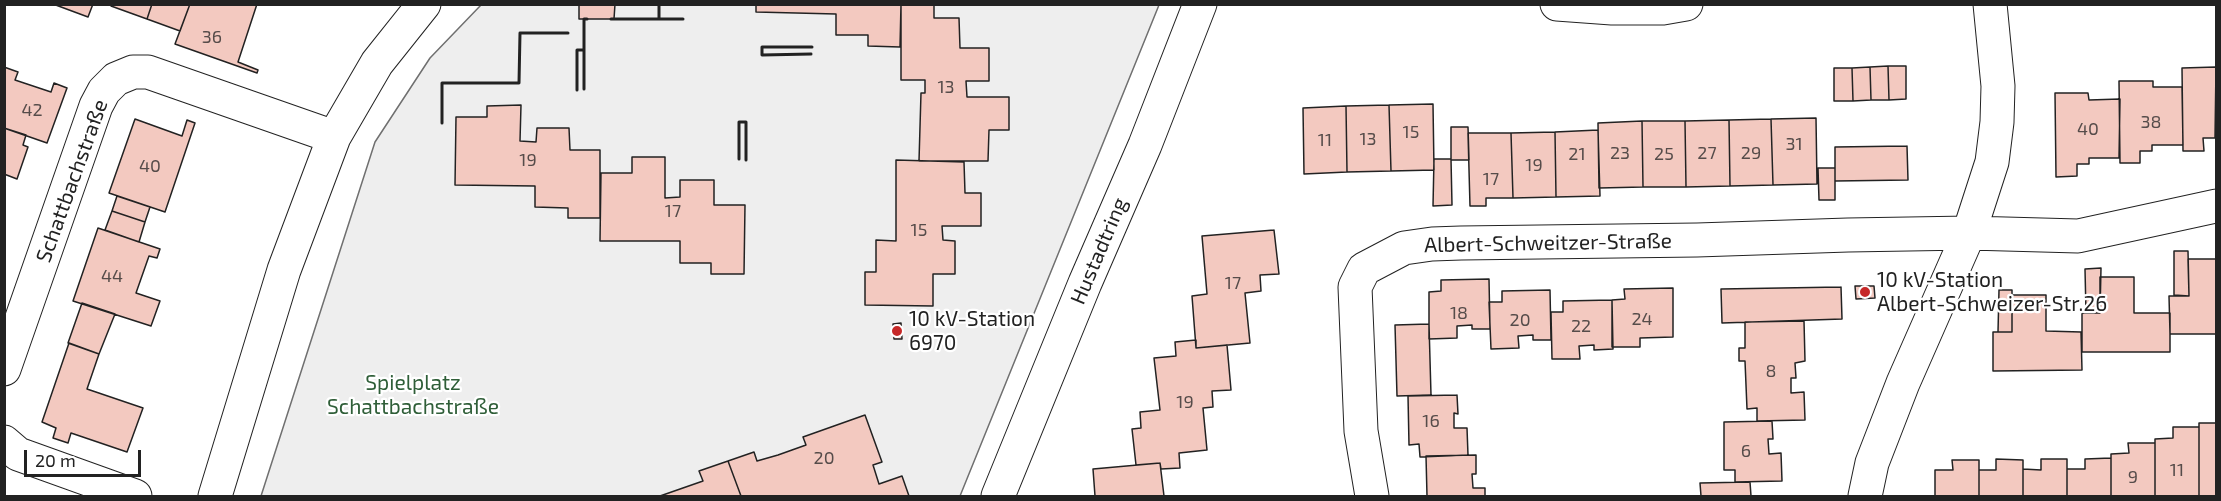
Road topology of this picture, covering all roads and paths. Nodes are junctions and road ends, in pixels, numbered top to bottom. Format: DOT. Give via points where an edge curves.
graph roads {
  1 [pos="424,4"];
  2 [pos="1200,4"];
  3 [pos="1557,4"];
  4 [pos="1990,4"];
  5 [pos="1671,6"];
  6 [pos="334,137"];
  7 [pos="2217,206"];
  8 [pos="1969,234"];
  9 [pos="4,369"];
  10 [pos="4,442"];
  11 [pos="135,496"];
  12 [pos="215,496"];
  13 [pos="998,496"];
  14 [pos="1372,496"];
  15 [pos="1865,496"];
  1 -- 6 [label="street" via="377,63"];
  2 -- 13 [label="street, Hustadtring"];
  3 -- 5 [label="street" via="1612,8"];
  4 -- 8 [label="street" via="1998,86 1997,122 1992,162"];
  6 -- 9 [label="street, Schattbachstraße" via="147,72 133,72 116,79 96,106"];
  6 -- 12 [label="street" via="284,270"];
  7 -- 8 [label="street, Albert-Schweitzer-Straße" via="2078,236"];
  8 -- 14 [label="street, Albert-Schweitzer-Straße" via="1461,243 1404,248 1364,269 1355,287 1361,431"];
  8 -- 15 [label="street" via="1903,383 1872,463"];
  10 -- 11 [label="street" via="18,454"];
}
